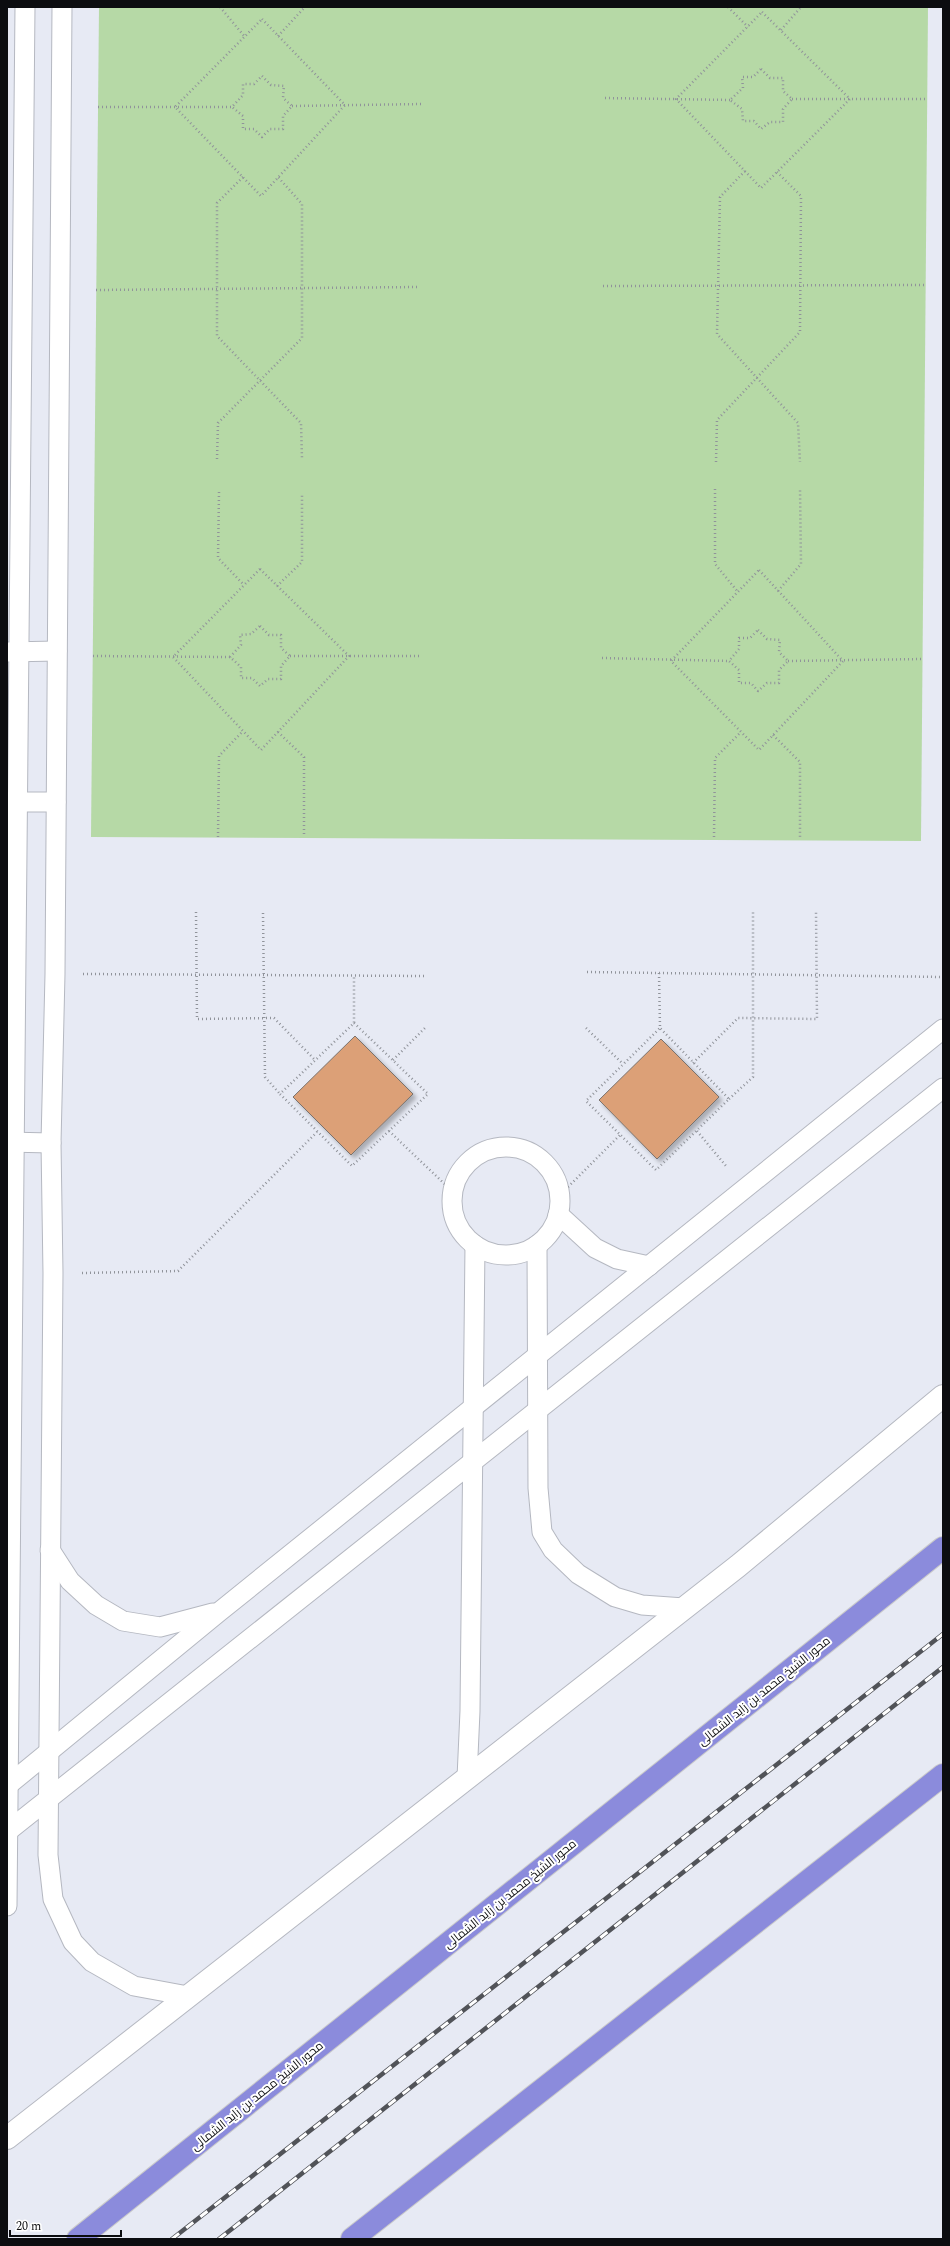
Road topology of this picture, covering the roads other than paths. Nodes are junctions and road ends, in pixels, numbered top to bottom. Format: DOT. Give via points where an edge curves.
graph roads {
  1 [pos="26,7"];
  2 [pos="62,7"];
  3 [pos="57,651"];
  4 [pos="13,652"];
  5 [pos="12,802"];
  6 [pos="56,802"];
  7 [pos="943,1029"];
  8 [pos="943,1088"];
  9 [pos="10,1142"];
  10 [pos="51,1143"];
  11 [pos="558,1214"];
  12 [pos="475,1245"];
  13 [pos="537,1245"];
  14 [pos="648,1266"];
  15 [pos="538,1356"];
  16 [pos="943,1396"];
  17 [pos="473,1408"];
  18 [pos="538,1409"];
  19 [pos="472,1461"];
  20 [pos="943,1548"];
  21 [pos="50,1550"];
  22 [pos="684,1608"];
  23 [pos="219,1612"];
  24 [pos="49,1750"];
  25 [pos="943,1775"];
  26 [pos="467,1778"];
  27 [pos="7,1786"];
  28 [pos="48,1798"];
  29 [pos="8,1831"];
  30 [pos="7,1906"];
  31 [pos="188,1996"];
  32 [pos="7,2138"];
  33 [pos="78,2239"];
  34 [pos="352,2239"];
  1 -- 4 [label="lane"];
  2 -- 3 [label="lane"];
  3 -- 4 [label="lane"];
  3 -- 6 [label="lane"];
  4 -- 5 [label="lane"];
  5 -- 6 [label="lane"];
  5 -- 9 [label="lane"];
  6 -- 10 [label="lane"];
  7 -- 14 [label="lane"];
  8 -- 18 [label="lane"];
  9 -- 10 [label="lane"];
  9 -- 27 [label="lane"];
  10 -- 21 [label="lane" via="53,1274"];
  11 -- 12 [label="lane" via="561,1203 558,1184 550,1168 536,1155 518,1148 499,1146 483,1151 469,1161 458,1175 452,1191 452,1208 456,1224"];
  11 -- 13 [label="lane" via="557,1221"];
  11 -- 14 [label="lane" via="595,1248 616,1259"];
  12 -- 13 [label="lane" via="496,1254 513,1255"];
  12 -- 17 [label="lane"];
  13 -- 15 [label="lane"];
  14 -- 15 [label="lane"];
  15 -- 17 [label="lane"];
  15 -- 18 [label="lane"];
  16 -- 22 [label="street"];
  17 -- 19 [label="lane"];
  17 -- 23 [label="lane"];
  18 -- 19 [label="lane"];
  18 -- 22 [label="lane" via="538,1488 542,1532 553,1550 578,1574 615,1597 642,1605"];
  19 -- 26 [label="lane"];
  19 -- 28 [label="lane"];
  20 -- 33 [label="highway, محور الشيخ محمد بن زايد الشمالى"];
  21 -- 23 [label="lane" via="70,1581 96,1605 122,1621 160,1627"];
  21 -- 24 [label="lane"];
  22 -- 26 [label="street"];
  23 -- 24 [label="lane"];
  24 -- 27 [label="lane"];
  24 -- 28 [label="lane"];
  25 -- 34 [label="highway"];
  26 -- 31 [label="street"];
  27 -- 29 [label="lane"];
  28 -- 29 [label="lane"];
  28 -- 31 [label="lane" via="48,1855 53,1899 73,1942 92,1962 134,1986"];
  29 -- 30 [label="lane"];
  31 -- 32 [label="street"];
}
